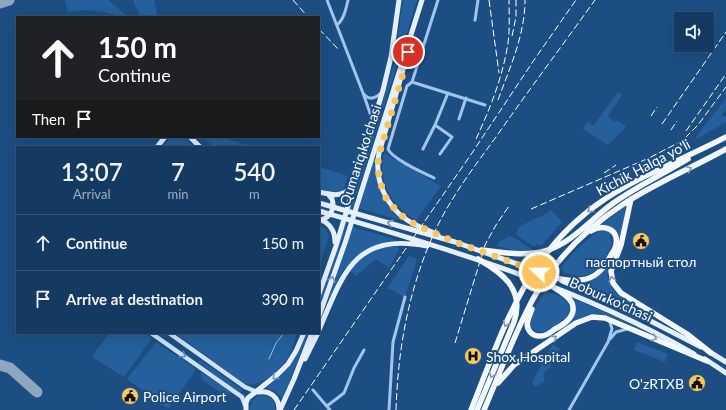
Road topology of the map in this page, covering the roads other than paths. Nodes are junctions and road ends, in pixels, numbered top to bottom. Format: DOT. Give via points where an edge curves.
graph roads {
  1 [pos="327,0"];
  2 [pos="348,0"];
  3 [pos="399,0"];
  4 [pos="422,0"];
  5 [pos="438,0"];
  6 [pos="478,0"];
  7 [pos="418,13"];
  8 [pos="475,20"];
  9 [pos="337,25"];
  10 [pos="412,82"];
  11 [pos="383,90"];
  12 [pos="363,92"];
  13 [pos="448,93"];
  14 [pos="466,98"];
  15 [pos="485,105"];
  16 [pos="459,118"];
  17 [pos="372,124"];
  18 [pos="435,125"];
  19 [pos="726,137"];
  20 [pos="191,138"];
  21 [pos="199,146"];
  22 [pos="423,149"];
  23 [pos="701,149"];
  24 [pos="726,149"];
  25 [pos="440,154"];
  26 [pos="434,178"];
  27 [pos="355,182"];
  28 [pos="320,192"];
  29 [pos="328,194"];
  30 [pos="632,199"];
  31 [pos="320,203"];
  32 [pos="320,211"];
  33 [pos="320,219"];
  34 [pos="455,242"];
  35 [pos="336,246"];
  36 [pos="572,246"];
  37 [pos="481,250"];
  38 [pos="452,251"];
  39 [pos="478,259"];
  40 [pos="554,278"];
  41 [pos="544,281"];
  42 [pos="550,285"];
  43 [pos="320,291"];
  44 [pos="405,297"];
  45 [pos="320,313"];
  46 [pos="605,318"];
  47 [pos="320,327"];
  48 [pos="633,329"];
  49 [pos="152,334"];
  50 [pos="170,334"];
  51 [pos="304,334"];
  52 [pos="312,334"];
  53 [pos="317,334"];
  54 [pos="608,342"];
  55 [pos="364,350"];
  56 [pos="711,353"];
  57 [pos="200,355"];
  58 [pos="707,361"];
  59 [pos="726,362"];
  60 [pos="194,363"];
  61 [pos="726,373"];
  62 [pos="294,379"];
  63 [pos="493,389"];
  64 [pos="313,390"];
  65 [pos="257,392"];
  66 [pos="327,406"];
  67 [pos="246,408"];
  68 [pos="279,410"];
  69 [pos="330,410"];
  70 [pos="389,410"];
  71 [pos="471,410"];
  72 [pos="477,410"];
  73 [pos="484,410"];
  74 [pos="569,410"];
  1 -- 9 [label="street"];
  2 -- 9 [label="street" via="346,11"];
  3 -- 11 [label="main road, Qumariq ko'chasi" via="391,57"];
  4 -- 7 [label="main road, Qumariq ko'chasi"];
  5 -- 10 [label="street"];
  6 -- 8 [label="street"];
  7 -- 34 [label="main road" via="378,156 378,174 389,202 403,217"];
  45 -- 7 [label="main road, Qumariq ko'chasi, one-way"];
  9 -- 12 [label="street"];
  10 -- 13 [label="street"];
  10 -- 26 [label="street" via="407,86 403,97 389,151"];
  11 -- 12 [label="street" via="372,98"];
  11 -- 17 [label="main road, Qumariq ko'chasi"];
  12 -- 17 [label="street"];
  13 -- 14 [label="street"];
  13 -- 18 [label="street"];
  14 -- 15 [label="street"];
  14 -- 16 [label="street"];
  17 -- 27 [label="main road, Qumariq ko'chasi"];
  18 -- 22 [label="street"];
  18 -- 25 [label="street" via="452,137"];
  19 -- 23 [label="highway, Kichik Halqa yo'li"];
  20 -- 21 [label="main road"];
  23 -- 37 [label="highway" via="611,205 572,238 554,247 525,254"];
  23 -- 71 [label="highway, Kichik Halqa yo'li, one-way" via="609,196 576,221 550,248 519,295"];
  30 -- 24 [label="highway, Kichik Halqa yo'li, one-way"];
  27 -- 29 [label="main road" via="344,193"];
  27 -- 35 [label="main road, Qumariq ko'chasi"];
  28 -- 29 [label="main road"];
  29 -- 33 [label="main road" via="332,198 332,209 328,216"];
  30 -- 36 [label="highway, Kichik Halqa yo'li" via="600,221"];
  56 -- 30 [label="highway, one-way" via="687,334 621,293 613,283 611,269 621,245"];
  34 -- 31 [label="main road, Bobur ko'chasi, one-way"];
  32 -- 38 [label="main road, Bobur ko'chasi"];
  33 -- 35 [label="main road" via="333,230"];
  34 -- 37 [label="main road, Bobur ko'chasi"];
  35 -- 43 [label="main road, Qumariq ko'chasi"];
  36 -- 40 [label="highway" via="599,227 611,230 616,238 615,248 605,266 596,275 579,281"];
  36 -- 41 [label="highway, Kichik Halqa yo'li"];
  37 -- 40 [label="main road, Bobur ko'chasi"];
  38 -- 39 [label="main road, Bobur ko'chasi"];
  38 -- 47 [label="main road" via="398,243 381,246 365,253 345,274"];
  39 -- 42 [label="main road, Bobur ko'chasi"];
  39 -- 72 [label="highway, one-way" via="493,267 507,280 517,306 514,320"];
  40 -- 56 [label="main road, Bobur ko'chasi" via="646,318"];
  41 -- 42 [label="highway" via="528,320 528,328 535,335 546,335 566,323 572,315 573,306 570,300"];
  41 -- 63 [label="highway, Kichik Halqa yo'li" via="532,300"];
  42 -- 58 [label="main road, Bobur ko'chasi" via="642,325"];
  44 -- 70 [label="street" via="393,342"];
  46 -- 48 [label="highway"];
  46 -- 54 [label="street" via="611,322 612,327"];
  63 -- 46 [label="highway, one-way" via="514,365 576,323 592,317"];
  48 -- 54 [label="street" via="618,332"];
  48 -- 58 [label="highway, one-way"];
  49 -- 60 [label="main road, one-way"];
  50 -- 57 [label="main road"];
  51 -- 65 [label="main road, one-way" via="295,355 288,364"];
  52 -- 62 [label="main road"];
  53 -- 62 [label="main road"];
  54 -- 74 [label="street"];
  55 -- 66 [label="street" via="344,393"];
  56 -- 59 [label="main road, Bobur ko'chasi"];
  57 -- 60 [label="main road"];
  57 -- 65 [label="main road" via="245,387"];
  58 -- 61 [label="main road, Bobur ko'chasi"];
  60 -- 67 [label="main road" via="242,397"];
  62 -- 68 [label="main road"];
  63 -- 73 [label="highway, Kichik Halqa yo'li"];
  64 -- 66 [label="street"];
  65 -- 67 [label="main road" via="248,398"];
  65 -- 68 [label="main road" via="266,391 274,396"];
  66 -- 69 [label="street"];
}
